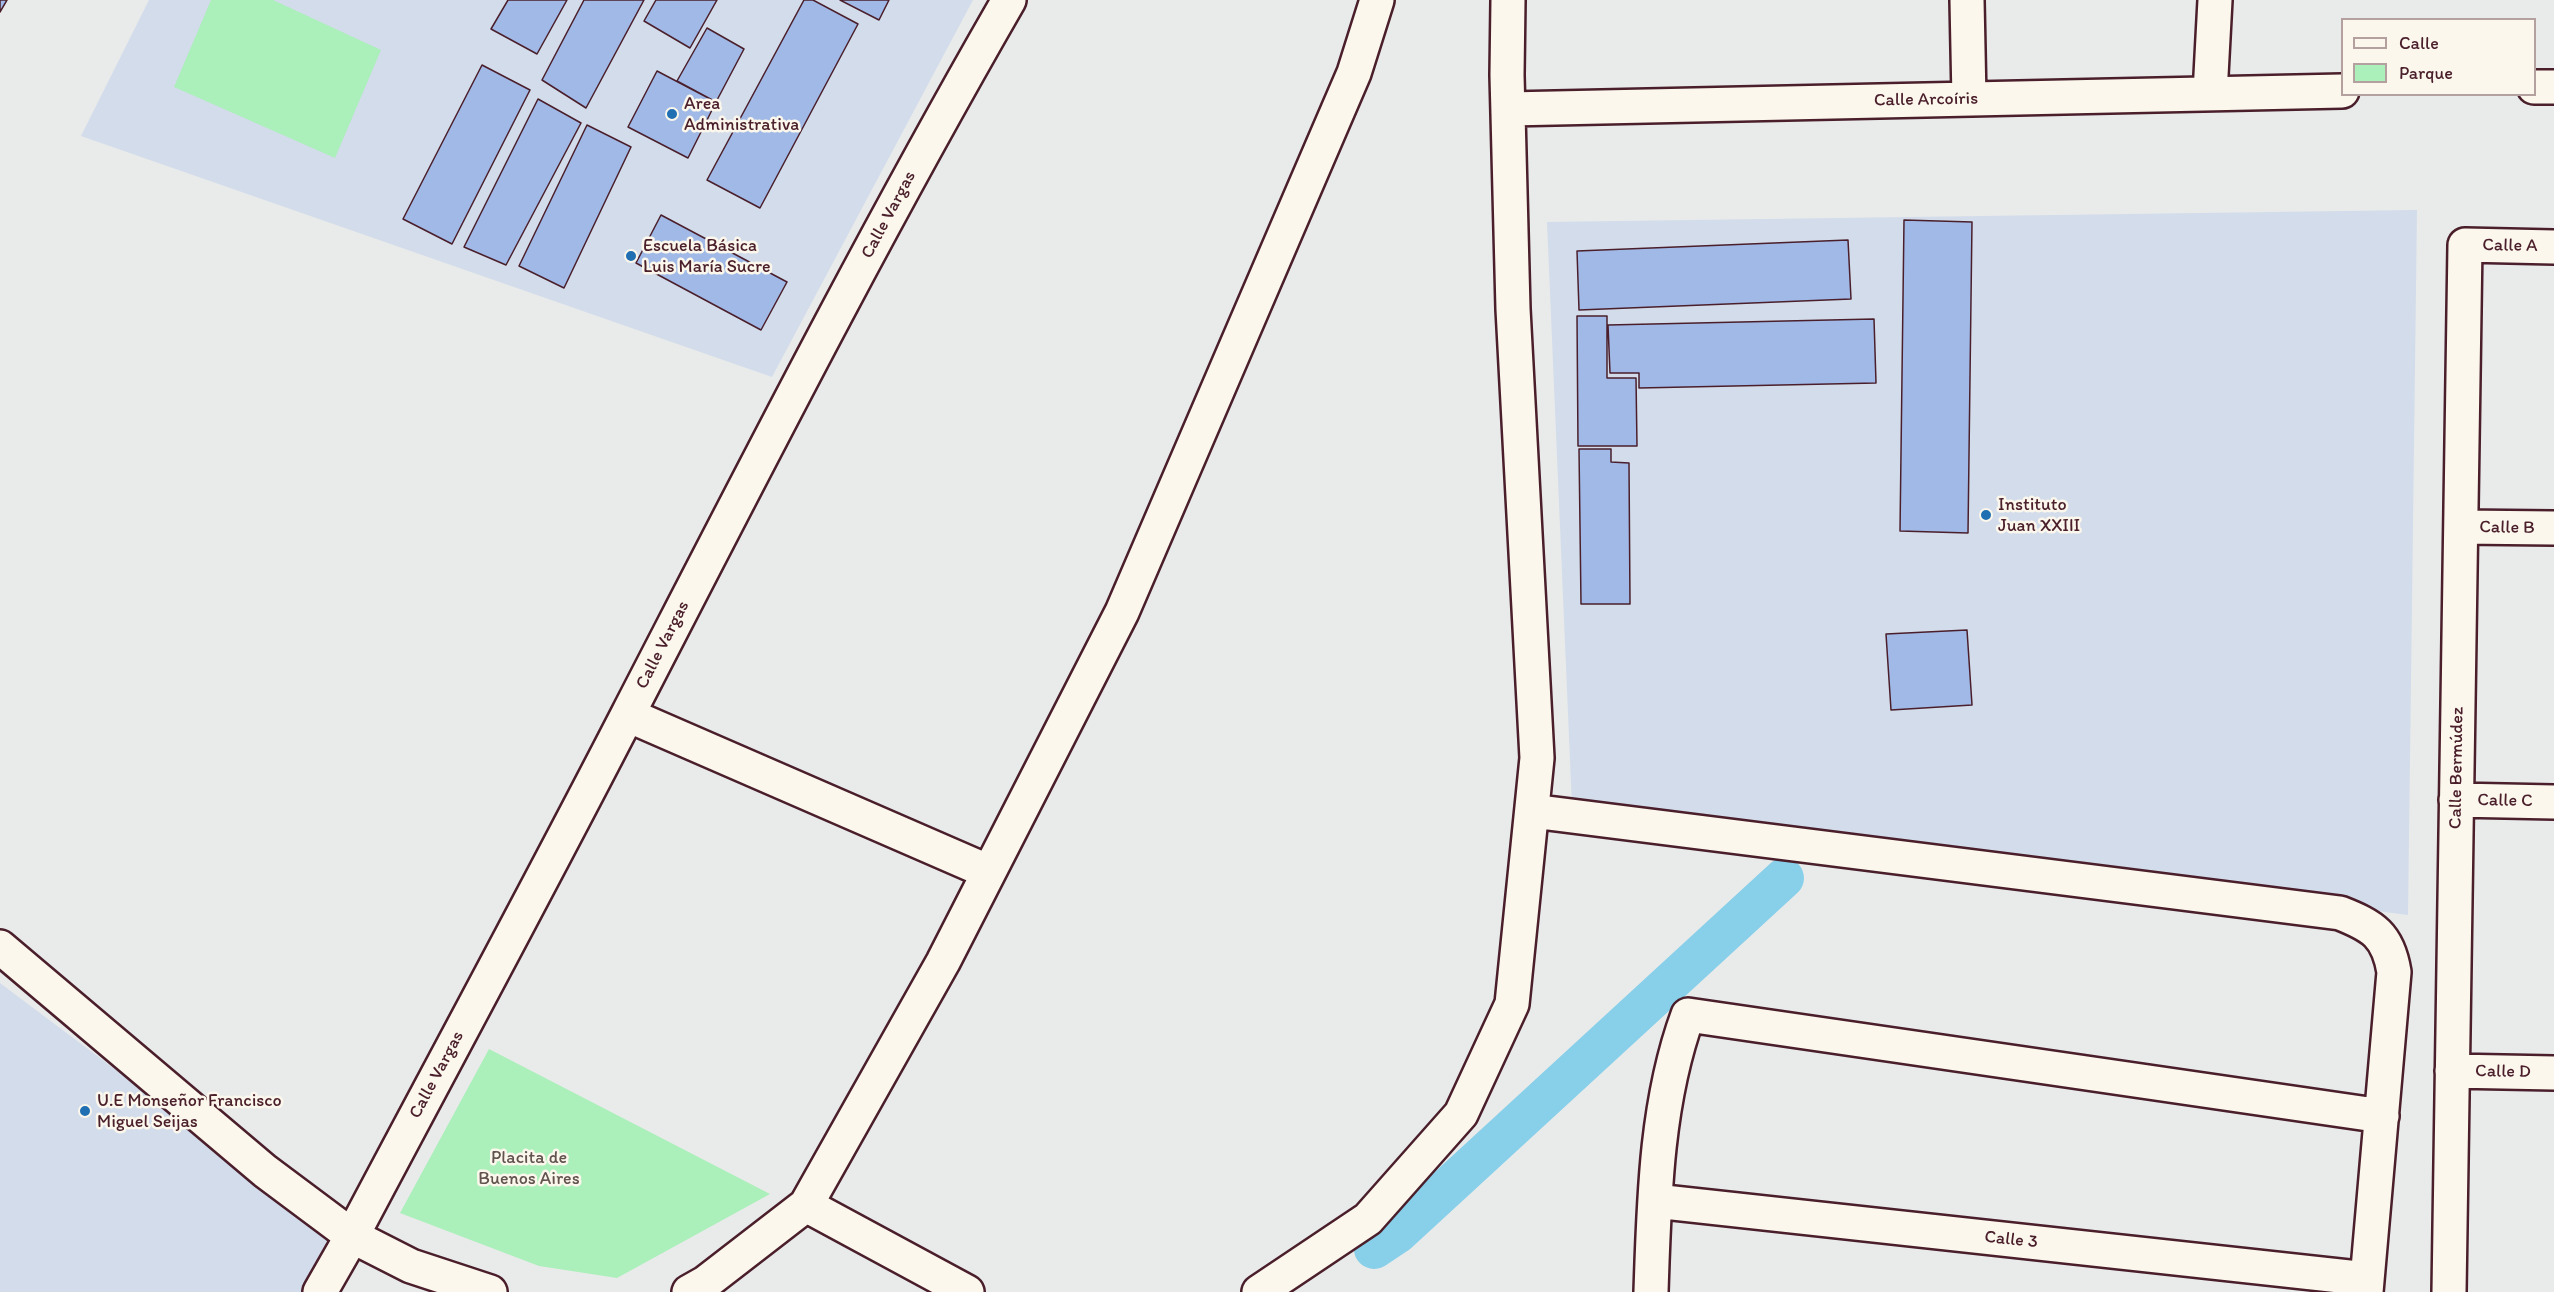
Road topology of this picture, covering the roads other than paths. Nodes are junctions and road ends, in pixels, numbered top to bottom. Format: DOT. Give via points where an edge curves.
graph roads {
  1 [pos="1009,0"];
  2 [pos="1377,0"];
  3 [pos="1508,0"];
  4 [pos="1967,0"];
  5 [pos="2215,0"];
  6 [pos="2536,87"];
  7 [pos="2554,87"];
  8 [pos="2341,91"];
  9 [pos="2210,94"];
  10 [pos="1969,99"];
  11 [pos="1509,109"];
  12 [pos="2465,245"];
  13 [pos="2554,247"];
  14 [pos="2461,527"];
  15 [pos="2554,528"];
  16 [pos="628,715"];
  17 [pos="2456,800"];
  18 [pos="2554,802"];
  19 [pos="1532,811"];
  20 [pos="989,872"];
  21 [pos="0,947"];
  22 [pos="2452,1071"];
  23 [pos="2554,1073"];
  24 [pos="2382,1116"];
  25 [pos="1655,1201"];
  26 [pos="806,1205"];
  27 [pos="352,1236"];
  28 [pos="2366,1285"];
  29 [pos="320,1292"];
  30 [pos="490,1292"];
  31 [pos="689,1292"];
  32 [pos="967,1292"];
  33 [pos="1259,1292"];
  34 [pos="1651,1292"];
  35 [pos="2449,1292"];
  1 -- 16 [label="street, Calle Vargas" via="946,109 721,531"];
  2 -- 20 [label="street" via="1354,73 1122,612"];
  3 -- 11 [label="street"];
  4 -- 10 [label="street"];
  5 -- 9 [label="street"];
  6 -- 7 [label="street"];
  8 -- 9 [label="street, Calle Arcoíris"];
  9 -- 10 [label="street, Calle Arcoíris"];
  10 -- 11 [label="street, Calle Arcoíris"];
  11 -- 19 [label="street" via="1513,309 1537,758"];
  12 -- 13 [label="street, Calle A"];
  12 -- 14 [label="street, Calle Bermúdez"];
  14 -- 15 [label="street, Calle B"];
  14 -- 17 [label="street, Calle Bermúdez"];
  16 -- 20 [label="street"];
  16 -- 27 [label="street, Calle Vargas"];
  17 -- 18 [label="street, Calle C"];
  17 -- 22 [label="street, Calle Bermúdez"];
  19 -- 24 [label="street" via="2340,913 2367,923 2392,956"];
  19 -- 33 [label="street" via="1512,1004 1461,1114 1368,1219"];
  20 -- 26 [label="street" via="943,962"];
  21 -- 27 [label="street" via="265,1171"];
  22 -- 23 [label="street, Calle D"];
  22 -- 35 [label="street, Calle Bermúdez"];
  24 -- 25 [label="street" via="1688,1015 1676,1049"];
  24 -- 28 [label="street"];
  25 -- 28 [label="street, Calle 3"];
  25 -- 34 [label="street"];
  26 -- 31 [label="street"];
  26 -- 32 [label="street"];
  27 -- 29 [label="street, Calle Vargas"];
  27 -- 30 [label="street" via="411,1266"];
}
